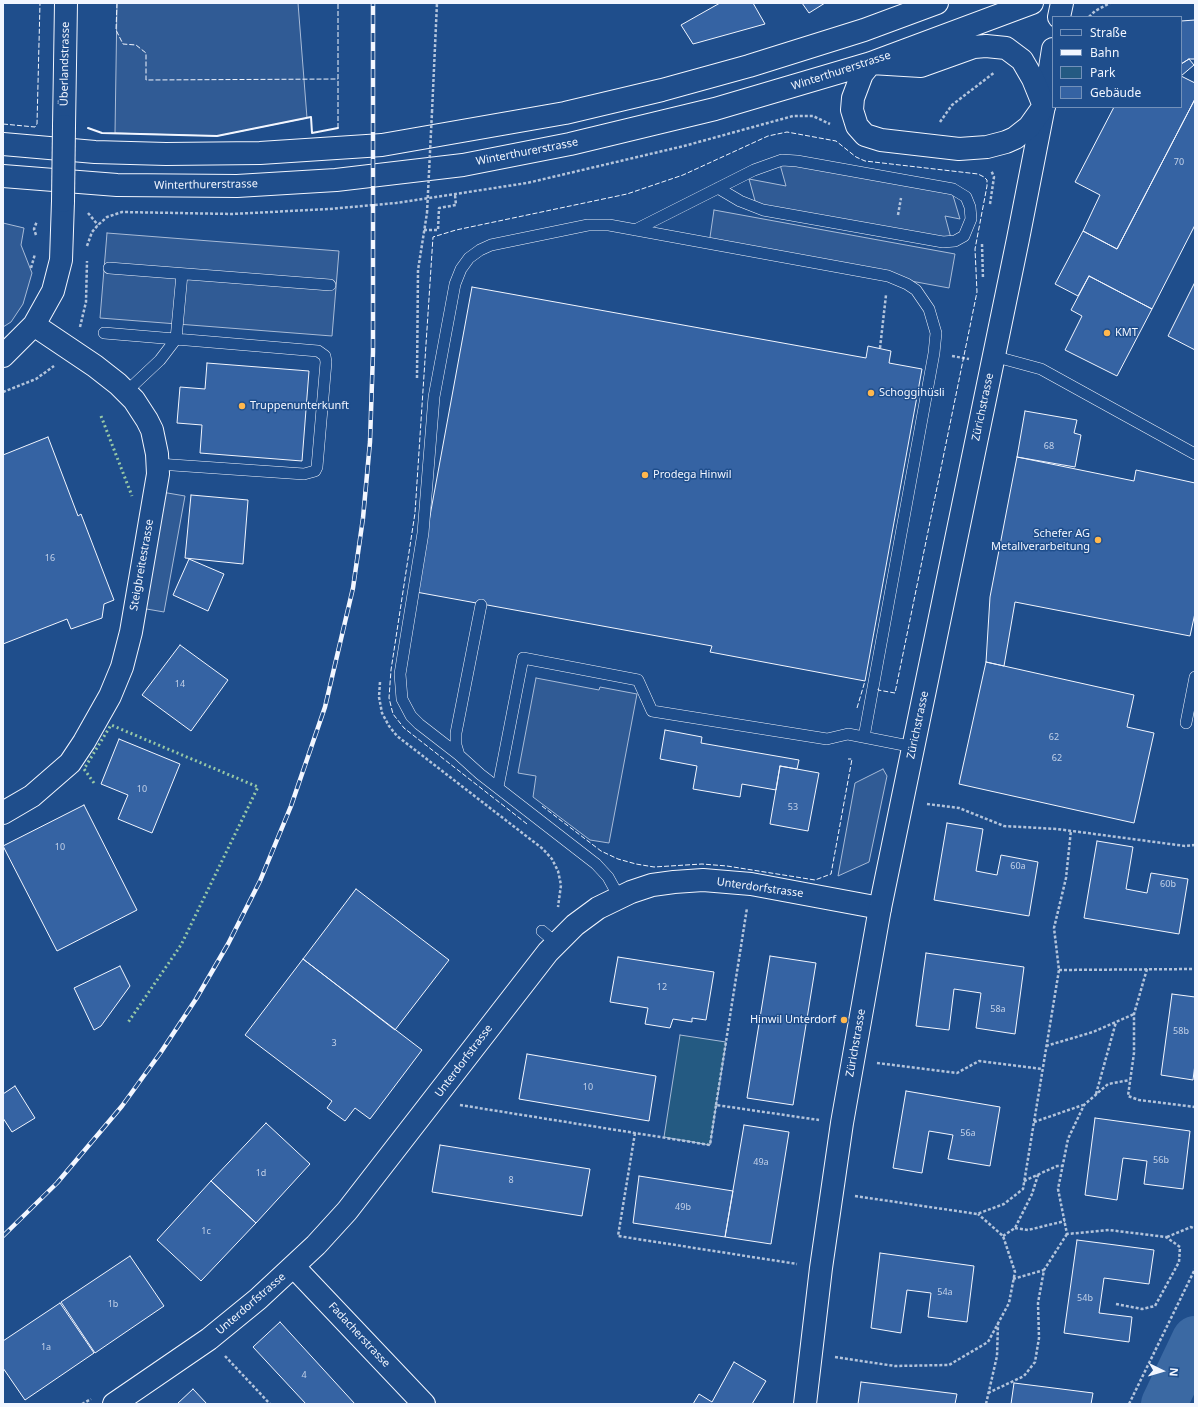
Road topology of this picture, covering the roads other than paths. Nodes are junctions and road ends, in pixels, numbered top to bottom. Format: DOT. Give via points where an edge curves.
graph roads {
  1 [pos="66,3"];
  2 [pos="937,3"];
  3 [pos="1032,3"];
  4 [pos="1062,3"];
  5 [pos="1059,16"];
  6 [pos="1052,55"];
  7 [pos="871,63"];
  8 [pos="1044,106"];
  9 [pos="3,144"];
  10 [pos="3,176"];
  11 [pos="718,188"];
  12 [pos="635,230"];
  13 [pos="109,268"];
  14 [pos="182,274"];
  15 [pos="330,285"];
  16 [pos="34,325"];
  17 [pos="104,334"];
  18 [pos="176,339"];
  19 [pos="3,356"];
  20 [pos="986,362"];
  21 [pos="126,391"];
  22 [pos="1195,454"];
  23 [pos="158,464"];
  24 [pos="481,605"];
  25 [pos="1195,677"];
  26 [pos="1186,723"];
  27 [pos="864,737"];
  28 [pos="914,747"];
  29 [pos="459,754"];
  30 [pos="498,787"];
  31 [pos="3,814"];
  32 [pos="619,897"];
  33 [pos="880,908"];
  34 [pos="294,1267"];
  35 [pos="114,1404"];
  36 [pos="424,1404"];
  37 [pos="804,1404"];
  1 -- 16 [label="street, Überlandstrasse, bridge" via="62,249 58,276 48,301"];
  2 -- 9 [label="street" via="864,30 669,88 557,114 382,145 260,153 166,154 95,152"];
  3 -- 7 [label="street, Winterthurerstrasse"];
  4 -- 5 [label="street"];
  6 -- 8 [label="street, Zürichstrasse"];
  7 -- 8 [label="street" via="921,66 974,47 1001,46 1016,54 1026,65"];
  7 -- 8 [label="street" via="862,74 853,98 853,117 859,130 868,137 978,149 1006,142 1029,127"];
  7 -- 10 [label="street, Winterthurerstrasse" via="715,109 622,133 518,155 386,175 294,184 169,187"];
  8 -- 20 [label="street, Zürichstrasse"];
  11 -- 11 [label="lane" via="765,165 789,160 958,191 968,201 971,219 964,236 952,242 762,210"];
  11 -- 12 [label="lane"];
  12 -- 27 [label="lane" via="888,276 908,284 924,299 934,322 936,343"];
  12 -- 29 [label="lane" via="588,225 491,245 469,258 455,284 433,408 423,527 400,674 402,699 411,716"];
  13 -- 14 [label="lane"];
  14 -- 15 [label="lane"];
  14 -- 18 [label="lane"];
  16 -- 19 [label="street"];
  16 -- 21 [label="street, Steigbreitestrasse" via="82,356"];
  17 -- 18 [label="lane"];
  18 -- 21 [label="lane" via="160,360"];
  18 -- 23 [label="lane" via="321,352 326,362 317,467 315,471 304,474"];
  20 -- 22 [label="lane" via="1041,369"];
  20 -- 28 [label="street, Zürichstrasse"];
  21 -- 23 [label="street, Steigbreitestrasse" via="147,420 155,443"];
  23 -- 31 [label="street, Steigbreitestrasse" via="130,632 122,667 110,696 70,763 32,796"];
  24 -- 29 [label="lane" via="456,733"];
  25 -- 26 [label="lane"];
  27 -- 28 [label="lane"];
  27 -- 30 [label="lane" via="848,734 827,739 652,711 638,680 523,658"];
  28 -- 33 [label="street, Zürichstrasse"];
  29 -- 30 [label="lane"];
  30 -- 32 [label="lane" via="596,864 608,877"];
  32 -- 33 [label="street, Unterdorfstrasse" via="652,885 715,881 751,884"];
  32 -- 34 [label="street, Unterdorfstrasse" via="549,937 535,968 434,1101 347,1211"];
  33 -- 37 [label="street, Zürichstrasse" via="842,1123"];
  34 -- 35 [label="street, Unterdorfstrasse" via="210,1339"];
  34 -- 36 [label="street, Fadacherstrasse"];
}
